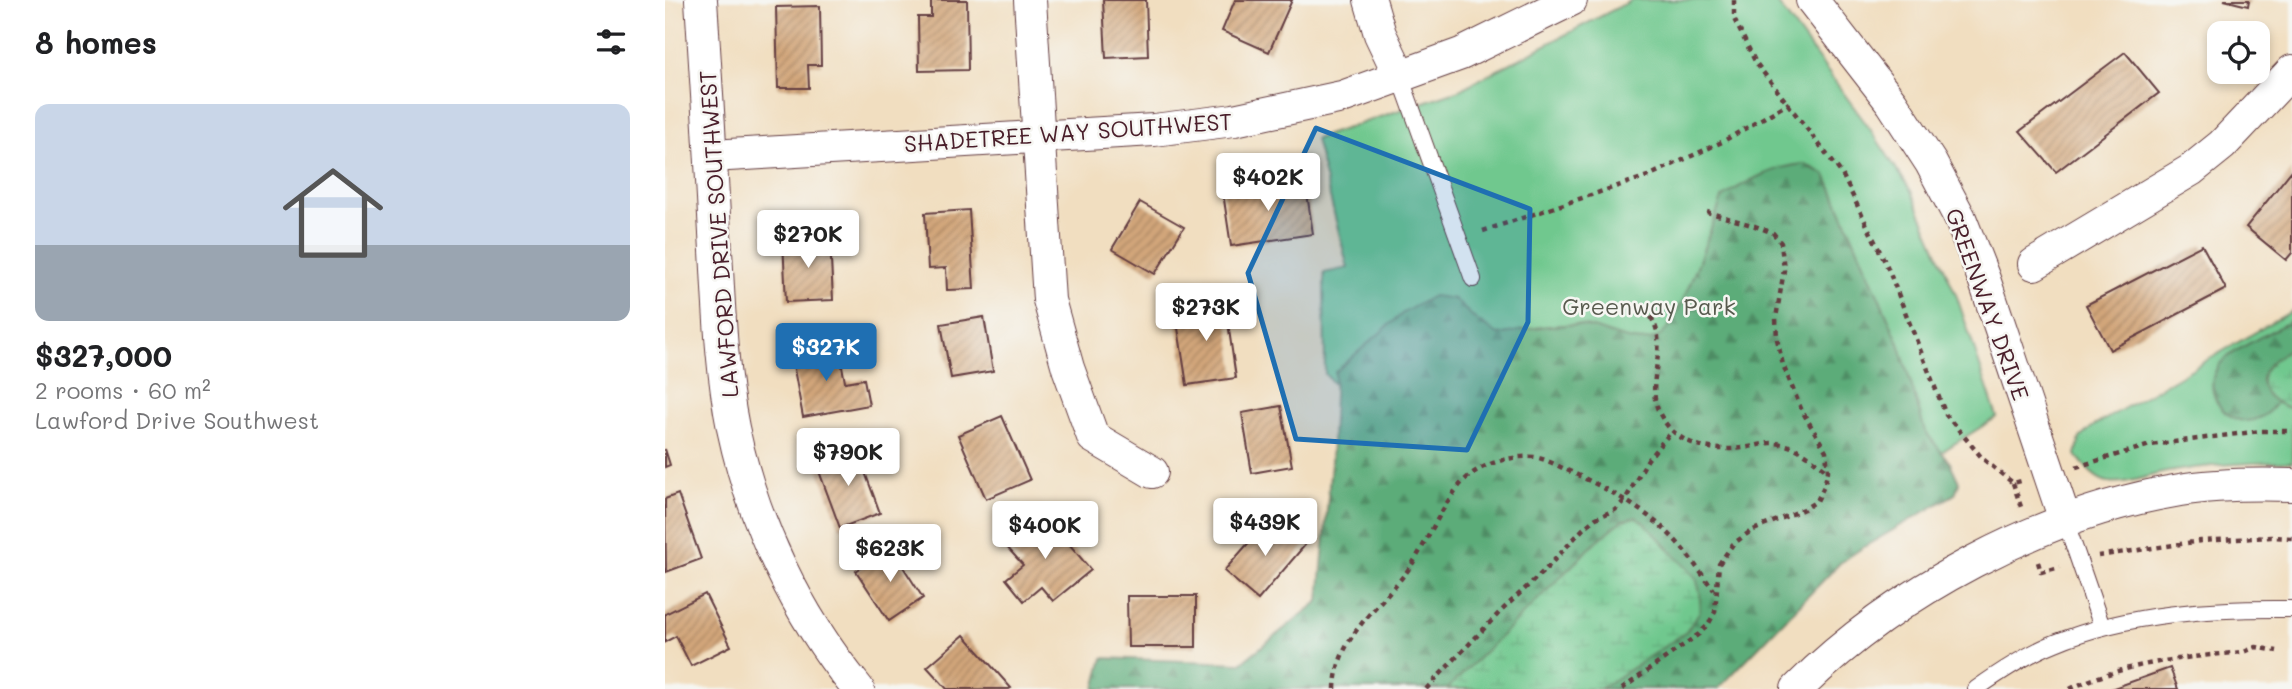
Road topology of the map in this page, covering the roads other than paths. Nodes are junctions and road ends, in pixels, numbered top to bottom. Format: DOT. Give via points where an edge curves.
graph roads {
  1 [pos="701,0"];
  2 [pos="1030,0"];
  3 [pos="1370,0"];
  4 [pos="1571,0"];
  5 [pos="1812,0"];
  6 [pos="2292,71"];
  7 [pos="1400,76"];
  8 [pos="1038,137"];
  9 [pos="711,156"];
  10 [pos="2034,264"];
  11 [pos="1473,279"];
  12 [pos="1152,472"];
  13 [pos="2292,485"];
  14 [pos="2065,520"];
  15 [pos="2292,609"];
  16 [pos="2102,627"];
  17 [pos="858,689"];
  18 [pos="1797,689"];
  19 [pos="1976,689"];
  1 -- 9 [label="street, LAWFORD DRIVE SOUTHWEST"];
  2 -- 8 [label="street"];
  3 -- 7 [label="street"];
  4 -- 7 [label="street, SHADETREE WAY SOUTHWEST" via="1461,54"];
  5 -- 14 [label="street, GREENWAY DRIVE" via="1892,103 1960,218"];
  6 -- 10 [label="street" via="2222,145 2191,170"];
  7 -- 8 [label="street, SHADETREE WAY SOUTHWEST" via="1342,97 1234,120"];
  7 -- 11 [label="lane"];
  8 -- 9 [label="street, SHADETREE WAY SOUTHWEST"];
  8 -- 12 [label="street" via="1049,300 1067,368 1093,437"];
  9 -- 17 [label="street, LAWFORD DRIVE SOUTHWEST" via="723,361 733,429 772,550 801,607"];
  13 -- 14 [label="street" via="2181,490"];
  14 -- 16 [label="lane"];
  14 -- 18 [label="street" via="1923,590 1872,625"];
  15 -- 16 [label="lane" via="2170,615"];
  16 -- 19 [label="lane" via="2053,643"];
}
